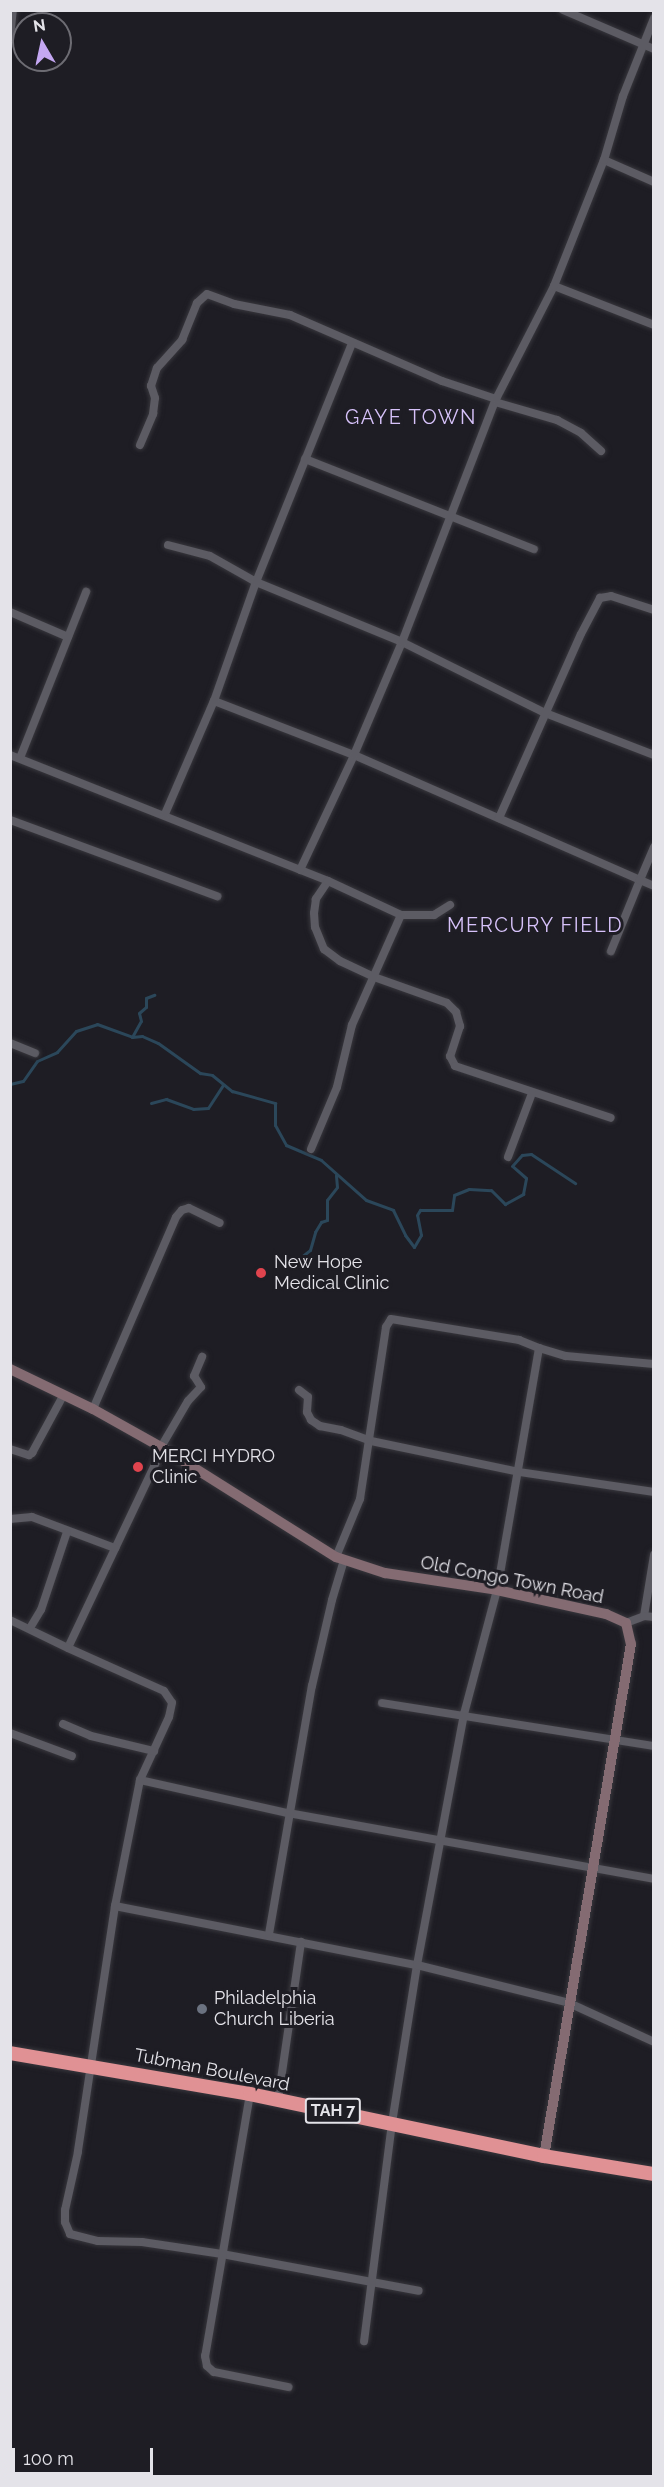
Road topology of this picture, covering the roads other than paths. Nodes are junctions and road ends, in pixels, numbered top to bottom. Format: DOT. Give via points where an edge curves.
graph roads {
  1 [pos="12,10"];
  2 [pos="563,10"];
  3 [pos="654,18"];
  4 [pos="10,37"];
  5 [pos="643,45"];
  6 [pos="654,49"];
  7 [pos="604,160"];
  8 [pos="654,182"];
  9 [pos="554,285"];
  10 [pos="654,325"];
  11 [pos="352,343"];
  12 [pos="495,400"];
  13 [pos="140,445"];
  14 [pos="601,451"];
  15 [pos="304,459"];
  16 [pos="451,514"];
  17 [pos="168,545"];
  18 [pos="534,549"];
  19 [pos="256,582"];
  20 [pos="86,592"];
  21 [pos="654,610"];
  22 [pos="10,612"];
  23 [pos="68,637"];
  24 [pos="402,642"];
  25 [pos="214,701"];
  26 [pos="545,713"];
  27 [pos="354,754"];
  28 [pos="10,755"];
  29 [pos="654,755"];
  30 [pos="20,758"];
  31 [pos="165,814"];
  32 [pos="498,818"];
  33 [pos="10,820"];
  34 [pos="654,846"];
  35 [pos="300,870"];
  36 [pos="328,880"];
  37 [pos="640,880"];
  38 [pos="654,886"];
  39 [pos="217,896"];
  40 [pos="450,905"];
  41 [pos="401,915"];
  42 [pos="611,951"];
  43 [pos="374,977"];
  44 [pos="10,1043"];
  45 [pos="35,1053"];
  46 [pos="532,1093"];
  47 [pos="611,1118"];
  48 [pos="311,1149"];
  49 [pos="508,1157"];
  50 [pos="220,1223"];
  51 [pos="539,1348"];
  52 [pos="202,1357"];
  53 [pos="654,1364"];
  54 [pos="10,1369"];
  55 [pos="299,1390"];
  56 [pos="63,1396"];
  57 [pos="93,1409"];
  58 [pos="371,1441"];
  59 [pos="10,1449"];
  60 [pos="164,1449"];
  61 [pos="519,1472"];
  62 [pos="654,1492"];
  63 [pos="10,1519"];
  64 [pos="68,1532"];
  65 [pos="115,1548"];
  66 [pos="654,1555"];
  67 [pos="340,1558"];
  68 [pos="497,1590"];
  69 [pos="644,1616"];
  70 [pos="654,1617"];
  71 [pos="10,1620"];
  72 [pos="626,1623"];
  73 [pos="30,1628"];
  74 [pos="68,1648"];
  75 [pos="382,1703"];
  76 [pos="464,1714"];
  77 [pos="63,1724"];
  78 [pos="10,1733"];
  79 [pos="615,1741"];
  80 [pos="654,1746"];
  81 [pos="154,1751"];
  82 [pos="72,1756"];
  83 [pos="140,1780"];
  84 [pos="288,1813"];
  85 [pos="442,1841"];
  86 [pos="591,1869"];
  87 [pos="654,1879"];
  88 [pos="115,1906"];
  89 [pos="268,1934"];
  90 [pos="301,1942"];
  91 [pos="417,1965"];
  92 [pos="569,2003"];
  93 [pos="654,2042"];
  94 [pos="10,2053"];
  95 [pos="91,2066"];
  96 [pos="250,2094"];
  97 [pos="278,2100"];
  98 [pos="392,2123"];
  99 [pos="544,2156"];
  100 [pos="654,2174"];
  101 [pos="222,2254"];
  102 [pos="373,2281"];
  103 [pos="419,2290"];
  104 [pos="364,2340"];
  105 [pos="288,2387"];
  1 -- 4 [label="street"];
  2 -- 5 [label="street"];
  3 -- 5 [label="street"];
  5 -- 6 [label="street"];
  5 -- 7 [label="street" via="622,96"];
  7 -- 8 [label="street"];
  7 -- 9 [label="street"];
  9 -- 10 [label="street"];
  9 -- 12 [label="street"];
  11 -- 12 [label="street"];
  11 -- 13 [label="street" via="290,315 234,304 207,294 202,296 182,340 157,368 151,386 155,398 153,414"];
  11 -- 15 [label="street"];
  12 -- 14 [label="street" via="557,420"];
  12 -- 16 [label="street"];
  15 -- 16 [label="street"];
  15 -- 19 [label="street"];
  16 -- 18 [label="street"];
  16 -- 24 [label="street"];
  17 -- 19 [label="street" via="210,556"];
  19 -- 24 [label="street"];
  19 -- 25 [label="street"];
  20 -- 23 [label="street"];
  21 -- 26 [label="street" via="611,596 600,598"];
  22 -- 23 [label="street"];
  23 -- 30 [label="street"];
  24 -- 26 [label="street"];
  24 -- 27 [label="street"];
  25 -- 27 [label="street"];
  25 -- 31 [label="street"];
  26 -- 29 [label="street"];
  26 -- 32 [label="street"];
  27 -- 32 [label="street"];
  27 -- 35 [label="street"];
  28 -- 30 [label="street"];
  30 -- 31 [label="street"];
  31 -- 35 [label="street"];
  32 -- 37 [label="street"];
  33 -- 39 [label="street"];
  34 -- 37 [label="street"];
  35 -- 36 [label="street"];
  36 -- 41 [label="street"];
  36 -- 43 [label="street" via="316,899 314,913 324,949"];
  37 -- 38 [label="street"];
  37 -- 42 [label="street"];
  40 -- 41 [label="street" via="434,915"];
  41 -- 43 [label="street"];
  43 -- 46 [label="street" via="447,1004 456,1012 460,1026 450,1056 455,1066"];
  43 -- 48 [label="street" via="352,1026 337,1087"];
  44 -- 45 [label="street"];
  46 -- 47 [label="street"];
  46 -- 49 [label="street"];
  50 -- 57 [label="street" via="189,1208 176,1217"];
  51 -- 53 [label="street" via="566,1356"];
  51 -- 58 [label="street" via="519,1340 391,1319 386,1327"];
  51 -- 61 [label="street"];
  52 -- 60 [label="street" via="194,1376 201,1387 188,1401"];
  54 -- 56 [label="street, Old Congo Town Road"];
  55 -- 58 [label="street" via="308,1397 310,1420"];
  56 -- 57 [label="street, Old Congo Town Road"];
  56 -- 59 [label="street" via="29,1455"];
  57 -- 60 [label="street, Old Congo Town Road"];
  58 -- 61 [label="street"];
  58 -- 67 [label="street" via="360,1499"];
  60 -- 65 [label="street"];
  60 -- 67 [label="street, Old Congo Town Road"];
  61 -- 62 [label="street"];
  61 -- 68 [label="street"];
  63 -- 64 [label="street" via="32,1517"];
  64 -- 65 [label="street"];
  64 -- 73 [label="street" via="41,1610"];
  65 -- 74 [label="street"];
  66 -- 69 [label="street"];
  67 -- 68 [label="street, Old Congo Town Road" via="385,1573"];
  67 -- 84 [label="street"];
  68 -- 72 [label="street, Old Congo Town Road" via="606,1614"];
  68 -- 76 [label="street"];
  69 -- 70 [label="street"];
  69 -- 72 [label="street"];
  71 -- 73 [label="street"];
  72 -- 79 [label="street" via="631,1644"];
  73 -- 74 [label="street"];
  74 -- 81 [label="street" via="164,1691 172,1703 170,1717"];
  75 -- 76 [label="street"];
  76 -- 79 [label="street"];
  76 -- 85 [label="street"];
  77 -- 81 [label="street" via="91,1736"];
  78 -- 82 [label="street"];
  79 -- 80 [label="street"];
  79 -- 86 [label="street"];
  81 -- 83 [label="street"];
  83 -- 84 [label="street"];
  83 -- 88 [label="street"];
  84 -- 85 [label="street"];
  84 -- 89 [label="street"];
  85 -- 86 [label="street"];
  85 -- 91 [label="street"];
  86 -- 87 [label="street"];
  86 -- 92 [label="street"];
  88 -- 89 [label="street"];
  88 -- 95 [label="street"];
  89 -- 90 [label="street"];
  90 -- 91 [label="street"];
  90 -- 97 [label="street"];
  91 -- 92 [label="street"];
  91 -- 98 [label="street"];
  92 -- 93 [label="street"];
  92 -- 99 [label="street"];
  94 -- 95 [label="highway, Tubman Boulevard / TAH 7"];
  95 -- 96 [label="highway, Tubman Boulevard / TAH 7"];
  95 -- 101 [label="street" via="65,2210 70,2234 98,2241 142,2242"];
  96 -- 97 [label="highway, Tubman Boulevard / TAH 7"];
  96 -- 101 [label="street"];
  97 -- 98 [label="highway, Tubman Boulevard / TAH 7"];
  98 -- 99 [label="highway, Tubman Boulevard / TAH 7"];
  98 -- 102 [label="street"];
  99 -- 100 [label="highway, Tubman Boulevard / TAH 7"];
  101 -- 102 [label="street"];
  101 -- 105 [label="street" via="205,2356 207,2366 214,2372"];
  102 -- 103 [label="street"];
  102 -- 104 [label="street"];
}
